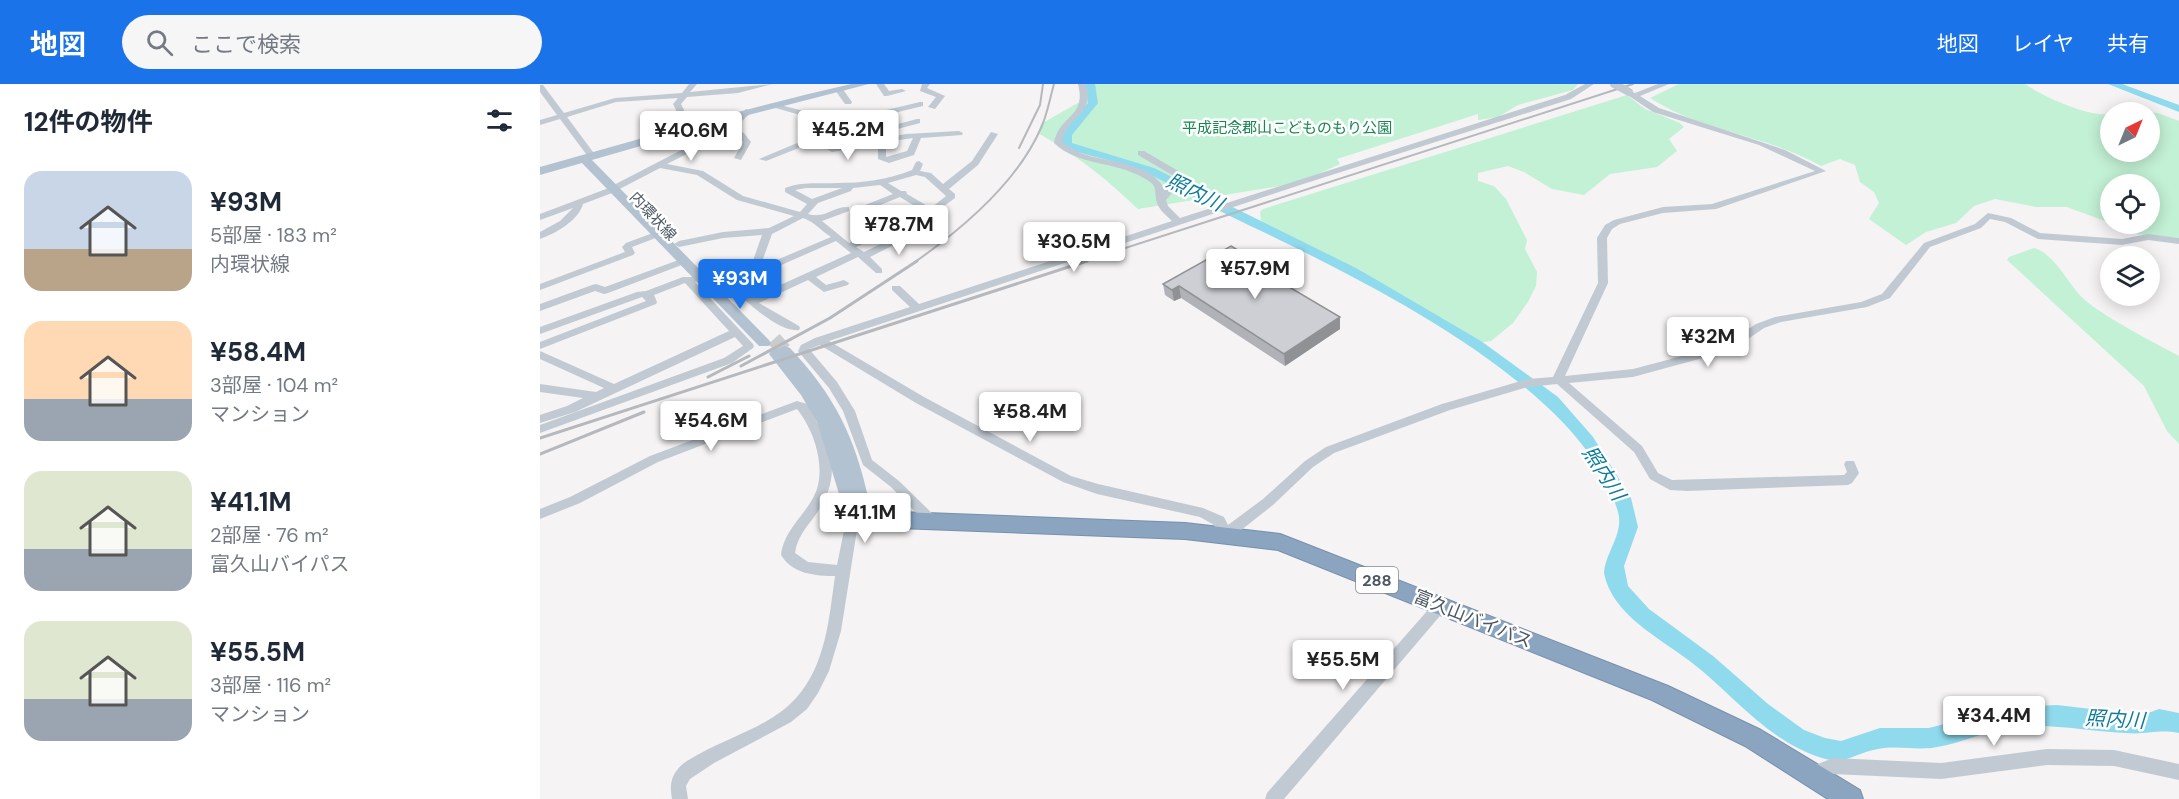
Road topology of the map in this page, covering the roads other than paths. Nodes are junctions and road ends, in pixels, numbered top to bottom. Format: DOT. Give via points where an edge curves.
graph roads {
  1 [pos="549,84"];
  2 [pos="693,84"];
  3 [pos="769,84"];
  4 [pos="864,84"];
  5 [pos="880,84"];
  6 [pos="926,84"];
  7 [pos="1082,84"];
  8 [pos="1590,84"];
  9 [pos="1614,84"];
  10 [pos="1665,84"];
  11 [pos="540,86"];
  12 [pos="839,90"];
  13 [pos="902,91"];
  14 [pos="1633,94"];
  15 [pos="682,96"];
  16 [pos="541,101"];
  17 [pos="848,102"];
  18 [pos="920,104"];
  19 [pos="775,105"];
  20 [pos="932,107"];
  21 [pos="909,110"];
  22 [pos="749,111"];
  23 [pos="558,118"];
  24 [pos="917,121"];
  25 [pos="540,123"];
  26 [pos="689,128"];
  27 [pos="822,128"];
  28 [pos="727,130"];
  29 [pos="959,133"];
  30 [pos="994,134"];
  31 [pos="923,135"];
  32 [pos="813,139"];
  33 [pos="882,141"];
  34 [pos="854,147"];
  35 [pos="1141,153"];
  36 [pos="588,157"];
  37 [pos="738,158"];
  38 [pos="763,159"];
  39 [pos="658,165"];
  40 [pos="540,171"];
  41 [pos="882,181"];
  42 [pos="849,184"];
  43 [pos="618,186"];
  44 [pos="892,188"];
  45 [pos="944,189"];
  46 [pos="903,193"];
  47 [pos="1163,198"];
  48 [pos="863,200"];
  49 [pos="579,203"];
  50 [pos="812,203"];
  51 [pos="846,209"];
  52 [pos="898,209"];
  53 [pos="858,211"];
  54 [pos="930,211"];
  55 [pos="801,216"];
  56 [pos="540,217"];
  57 [pos="817,220"];
  58 [pos="912,220"];
  59 [pos="867,223"];
  60 [pos="1180,223"];
  61 [pos="920,228"];
  62 [pos="768,232"];
  63 [pos="882,233"];
  64 [pos="658,234"];
  65 [pos="540,236"];
  66 [pos="838,237"];
  67 [pos="2179,241"];
  68 [pos="679,244"];
  69 [pos="849,247"];
  70 [pos="861,255"];
  71 [pos="684,261"];
  72 [pos="879,271"];
  73 [pos="753,274"];
  74 [pos="809,276"];
  75 [pos="699,277"];
  76 [pos="844,283"];
  77 [pos="735,285"];
  78 [pos="540,287"];
  79 [pos="896,288"];
  80 [pos="649,294"];
  81 [pos="752,302"];
  82 [pos="540,308"];
  83 [pos="917,308"];
  84 [pos="795,328"];
  85 [pos="540,331"];
  86 [pos="737,332"];
  87 [pos="819,340"];
  88 [pos="540,346"];
  89 [pos="540,355"];
  90 [pos="1558,380"];
  91 [pos="540,388"];
  92 [pos="613,389"];
  93 [pos="643,394"];
  94 [pos="597,396"];
  95 [pos="540,419"];
  96 [pos="540,429"];
  97 [pos="1850,464"];
  98 [pos="854,505"];
  99 [pos="540,514"];
  100 [pos="933,521"];
  101 [pos="1226,534"];
  102 [pos="843,570"];
  103 [pos="1440,606"];
  104 [pos="2179,772"];
  105 [pos="1814,774"];
  106 [pos="680,799"];
  107 [pos="1273,799"];
  108 [pos="1851,799"];
  1 -- 11 [label="street"];
  2 -- 15 [label="street"];
  3 -- 15 [label="street"];
  4 -- 12 [label="main road"];
  5 -- 13 [label="street" via="887,94"];
  6 -- 20 [label="street" via="923,89 941,96"];
  7 -- 47 [label="street" via="1085,102 1059,136 1059,143 1073,152 1138,171 1160,186"];
  8 -- 60 [label="street" via="1568,97 1422,141"];
  9 -- 14 [label="street, bridge"];
  10 -- 14 [label="street"];
  11 -- 23 [label="street, 内環状線"];
  12 -- 17 [label="street"];
  12 -- 19 [label="main road"];
  14 -- 90 [label="street" via="1649,106 1776,147 1822,171 1713,207 1663,210 1608,227 1602,238 1603,283"];
  15 -- 23 [label="street" via="620,99"];
  15 -- 26 [label="street" via="678,108"];
  16 -- 23 [label="street, 内環状線"];
  18 -- 27 [label="street"];
  19 -- 22 [label="main road"];
  19 -- 27 [label="street" via="821,118"];
  21 -- 24 [label="street"];
  22 -- 26 [label="main road"];
  22 -- 28 [label="street"];
  23 -- 25 [label="street"];
  23 -- 36 [label="street, 内環状線"];
  24 -- 31 [label="street"];
  24 -- 34 [label="street" via="852,139"];
  26 -- 36 [label="main road"];
  27 -- 32 [label="street"];
  28 -- 37 [label="street" via="747,142"];
  28 -- 39 [label="street"];
  29 -- 31 [label="street"];
  30 -- 45 [label="street" via="975,163"];
  31 -- 33 [label="street"];
  31 -- 33 [label="street" via="910,153 888,160 882,159"];
  32 -- 34 [label="street" via="832,150"];
  32 -- 38 [label="street"];
  33 -- 34 [label="street"];
  35 -- 47 [label="street" via="1177,174"];
  36 -- 40 [label="main road"];
  36 -- 43 [label="main road, 内環状線"];
  39 -- 43 [label="street"];
  39 -- 55 [label="street" via="700,173 740,198"];
  41 -- 42 [label="street"];
  41 -- 44 [label="street"];
  41 -- 45 [label="street" via="917,168"];
  42 -- 50 [label="street" via="848,189"];
  42 -- 50 [label="street" via="806,185 788,190"];
  43 -- 49 [label="street"];
  43 -- 64 [label="main road, 内環状線"];
  43 -- 68 [label="main road, 内環状線"];
  44 -- 46 [label="street"];
  44 -- 48 [label="street"];
  45 -- 54 [label="street" via="955,198"];
  46 -- 53 [label="street"];
  46 -- 54 [label="street"];
  47 -- 60 [label="street" via="1163,206"];
  49 -- 56 [label="street"];
  49 -- 65 [label="street" via="568,219"];
  50 -- 55 [label="street"];
  51 -- 57 [label="street"];
  52 -- 58 [label="street"];
  54 -- 58 [label="street"];
  55 -- 57 [label="street"];
  55 -- 62 [label="street"];
  57 -- 66 [label="street"];
  58 -- 63 [label="street"];
  59 -- 63 [label="street"];
  60 -- 83 [label="street"];
  61 -- 70 [label="street"];
  62 -- 68 [label="street" via="723,235"];
  62 -- 73 [label="street"];
  63 -- 69 [label="street"];
  64 -- 71 [label="main road, 内環状線"];
  64 -- 78 [label="street" via="629,245 630,253"];
  66 -- 69 [label="street"];
  66 -- 73 [label="street"];
  67 -- 90 [label="street" via="2148,237 2122,242 2038,236 2008,220 1988,216 1978,226 1928,245 1879,300 1779,319 1722,350 1633,373"];
  68 -- 75 [label="main road, 内環状線"];
  69 -- 70 [label="street"];
  70 -- 72 [label="street"];
  70 -- 74 [label="street"];
  71 -- 75 [label="main road, 内環状線"];
  71 -- 82 [label="street" via="604,291 596,287"];
  73 -- 77 [label="street"];
  74 -- 76 [label="street" via="824,289"];
  74 -- 81 [label="street"];
  75 -- 77 [label="street" via="720,271"];
  75 -- 80 [label="street"];
  75 -- 86 [label="street"];
  75 -- 98 [label="main road, 内環状線" via="775,347 819,409"];
  77 -- 81 [label="street"];
  79 -- 83 [label="street"];
  80 -- 85 [label="street"];
  80 -- 88 [label="street" via="652,302"];
  81 -- 84 [label="street"];
  83 -- 87 [label="street"];
  86 -- 92 [label="street"];
  86 -- 93 [label="street" via="749,346 742,352"];
  87 -- 100 [label="street" via="803,351 833,385 849,411 867,462"];
  87 -- 101 [label="street" via="1067,479 1203,513 1219,521"];
  89 -- 92 [label="street"];
  90 -- 97 [label="street" via="1638,449 1654,476 1670,484 1683,487 1848,480 1853,473"];
  90 -- 101 [label="street" via="1528,383 1446,406 1330,450"];
  91 -- 94 [label="street"];
  92 -- 93 [label="street"];
  92 -- 94 [label="street"];
  93 -- 96 [label="street"];
  94 -- 95 [label="street"];
  98 -- 100 [label="highway, 富久山バイパス / 288" via="872,519"];
  98 -- 102 [label="street"];
  99 -- 102 [label="street" via="654,459 800,404 828,461 827,482 820,500 793,534 788,555 807,568"];
  100 -- 101 [label="highway, 富久山バイパス / 288"];
  101 -- 103 [label="highway, 富久山バイパス / 288" via="1280,542"];
  102 -- 106 [label="street" via="837,614 823,666 803,703 785,718 684,773 678,785"];
  103 -- 105 [label="highway, 富久山バイパス / 288" via="1660,693 1753,738"];
  103 -- 107 [label="street"];
  104 -- 105 [label="street" via="2114,758 2047,757 1941,771 1833,766"];
  105 -- 108 [label="highway, 富久山バイパス / 288"];
}
